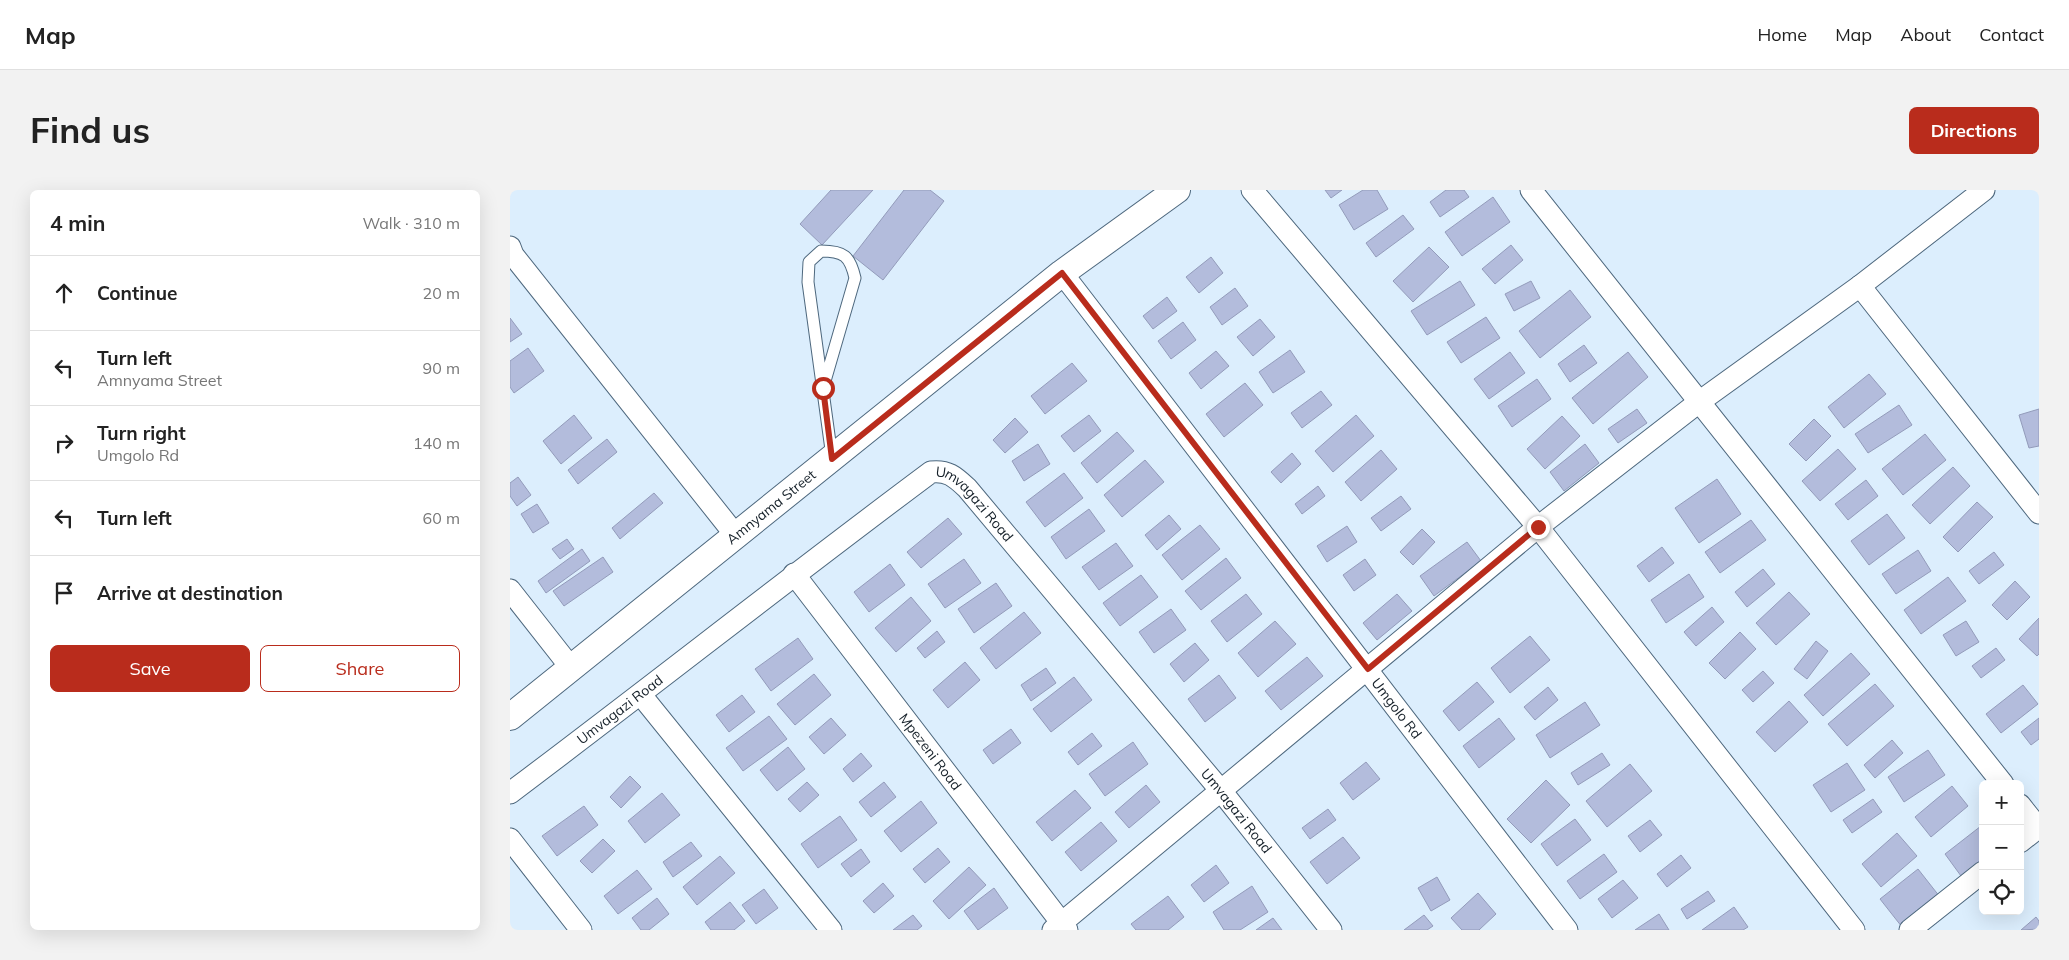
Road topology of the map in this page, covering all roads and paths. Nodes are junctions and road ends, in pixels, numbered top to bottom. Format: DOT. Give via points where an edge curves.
graph roads {
  1 [pos="1177,190"];
  2 [pos="1252,190"];
  3 [pos="1531,190"];
  4 [pos="1984,190"];
  5 [pos="510,247"];
  6 [pos="1062,273"];
  7 [pos="1860,286"];
  8 [pos="823,388"];
  9 [pos="1699,402"];
  10 [pos="832,459"];
  11 [pos="2039,513"];
  12 [pos="1538,527"];
  13 [pos="737,536"];
  14 [pos="794,574"];
  15 [pos="510,590"];
  16 [pos="572,669"];
  17 [pos="1368,669"];
  18 [pos="641,694"];
  19 [pos="510,717"];
  20 [pos="2000,780"];
  21 [pos="1222,792"];
  22 [pos="510,793"];
  23 [pos="2024,810"];
  24 [pos="2039,828"];
  25 [pos="510,838"];
  26 [pos="2024,839"];
  27 [pos="1979,875"];
  28 [pos="1061,928"];
  29 [pos="581,930"];
  30 [pos="831,930"];
  31 [pos="1331,930"];
  32 [pos="1567,930"];
  33 [pos="1854,930"];
  34 [pos="1910,930"];
  1 -- 6 [label="street, Amnyama Street"];
  2 -- 12 [label="street"];
  3 -- 9 [label="street"];
  4 -- 7 [label="street"];
  5 -- 13 [label="street" via="513,255"];
  6 -- 10 [label="street, Amnyama Street"];
  6 -- 17 [label="street, Umgolo Rd"];
  7 -- 9 [label="street"];
  7 -- 11 [label="street"];
  8 -- 8 [label="lane" via="855,278 851,262 837,251 821,251 809,262 808,282"];
  8 -- 10 [label="lane"];
  9 -- 12 [label="street"];
  9 -- 20 [label="street"];
  10 -- 13 [label="street, Amnyama Street"];
  12 -- 17 [label="street"];
  12 -- 33 [label="street"];
  13 -- 16 [label="street, Amnyama Street"];
  14 -- 18 [label="street, Umvagazi Road"];
  14 -- 21 [label="street, Umvagazi Road" via="931,472 942,470 952,474"];
  14 -- 28 [label="street, Mpezeni Road"];
  15 -- 16 [label="street"];
  16 -- 19 [label="street, Amnyama Street"];
  17 -- 21 [label="street"];
  17 -- 32 [label="street, Umgolo Rd"];
  18 -- 22 [label="street, Umvagazi Road"];
  18 -- 30 [label="street"];
  21 -- 28 [label="street"];
  21 -- 31 [label="street, Umvagazi Road"];
  23 -- 24 [label="street"];
  24 -- 26 [label="street"];
  25 -- 29 [label="street"];
  27 -- 34 [label="street"];
}
